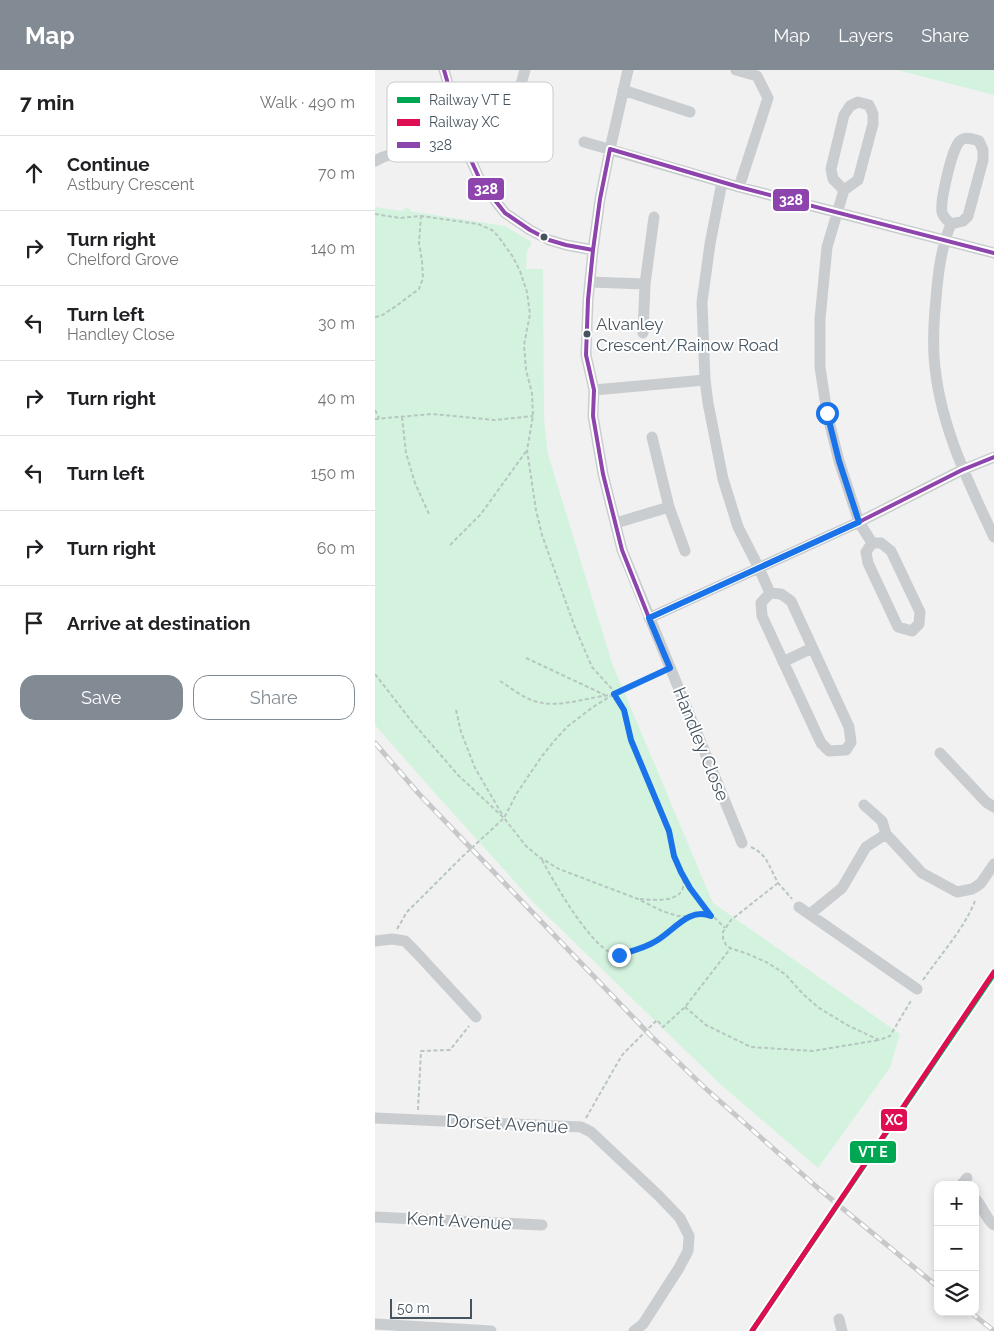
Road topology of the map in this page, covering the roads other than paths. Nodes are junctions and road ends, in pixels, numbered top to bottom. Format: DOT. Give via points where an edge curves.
graph roads {
  1 [pos="628,70"];
  2 [pos="736,70"];
  3 [pos="623,90"];
  4 [pos="690,112"];
  5 [pos="583,142"];
  6 [pos="610,149"];
  7 [pos="387,156"];
  8 [pos="375,161"];
  9 [pos="472,162"];
  10 [pos="721,182"];
  11 [pos="739,187"];
  12 [pos="844,190"];
  13 [pos="837,212"];
  14 [pos="654,217"];
  15 [pos="951,224"];
  16 [pos="944,240"];
  17 [pos="593,250"];
  18 [pos="994,253"];
  19 [pos="590,282"];
  20 [pos="645,284"];
  21 [pos="643,333"];
  22 [pos="705,380"];
  23 [pos="594,390"];
  24 [pos="651,437"];
  25 [pos="994,456"];
  26 [pos="962,470"];
  27 [pos="669,507"];
  28 [pos="859,522"];
  29 [pos="616,523"];
  30 [pos="994,537"];
  31 [pos="872,543"];
  32 [pos="685,551"];
  33 [pos="759,568"];
  34 [pos="769,593"];
  35 [pos="649,618"];
  36 [pos="812,648"];
  37 [pos="783,662"];
  38 [pos="939,753"];
  39 [pos="864,805"];
  40 [pos="994,807"];
  41 [pos="886,834"];
  42 [pos="742,843"];
  43 [pos="994,864"];
  44 [pos="799,907"];
  45 [pos="810,914"];
  46 [pos="375,941"];
  47 [pos="917,989"];
  48 [pos="476,1017"];
  49 [pos="375,1118"];
  50 [pos="979,1201"];
  51 [pos="375,1217"];
  52 [pos="542,1225"];
  53 [pos="994,1225"];
  54 [pos="839,1319"];
  55 [pos="375,1324"];
  56 [pos="491,1331"];
  57 [pos="634,1331"];
  58 [pos="842,1331"];
  1 -- 3 [label="street, Handley Close"];
  2 -- 11 [label="street" via="757,76 768,98"];
  3 -- 4 [label="street"];
  3 -- 6 [label="street, Handley Close"];
  5 -- 6 [label="street"];
  6 -- 10 [label="street"];
  6 -- 17 [label="street, Handley Close"];
  7 -- 8 [label="street"];
  9 -- 17 [label="street" via="482,184 505,213 549,240"];
  10 -- 11 [label="street"];
  10 -- 22 [label="street" via="702,302"];
  11 -- 13 [label="street"];
  12 -- 12 [label="street" via="833,179 831,169 844,115 850,106 858,102 869,105 873,124 858,180"];
  12 -- 13 [label="street"];
  13 -- 16 [label="street"];
  13 -- 28 [label="street" via="827,247 824,274 820,367 839,461"];
  14 -- 20 [label="street"];
  15 -- 15 [label="street" via="943,215 941,205 954,151 959,141 968,138 979,141 983,160 968,216"];
  15 -- 16 [label="street"];
  16 -- 18 [label="street"];
  16 -- 26 [label="street" via="934,320 934,357 941,402"];
  17 -- 19 [label="street, Handley Close"];
  19 -- 20 [label="street"];
  19 -- 23 [label="street, Handley Close" via="586,355"];
  20 -- 21 [label="street"];
  22 -- 23 [label="street"];
  22 -- 33 [label="street" via="723,479 738,527"];
  23 -- 29 [label="street, Handley Close" via="593,416"];
  24 -- 27 [label="street"];
  25 -- 26 [label="street"];
  26 -- 28 [label="street"];
  26 -- 30 [label="street"];
  27 -- 29 [label="street"];
  27 -- 32 [label="street"];
  28 -- 31 [label="street"];
  28 -- 33 [label="street"];
  29 -- 35 [label="street, Handley Close"];
  31 -- 31 [label="street" via="866,552 867,563 898,626 912,631 919,624 920,614 913,597 891,551 881,543"];
  33 -- 34 [label="street"];
  33 -- 35 [label="street"];
  34 -- 36 [label="street" via="781,594 791,601"];
  34 -- 37 [label="street" via="761,603 762,616"];
  35 -- 42 [label="street, Handley Close"];
  36 -- 37 [label="street"];
  36 -- 37 [label="street" via="849,727 851,742 846,750 829,751 821,743"];
  38 -- 40 [label="street"];
  39 -- 41 [label="street" via="882,821"];
  41 -- 43 [label="street" via="923,872 957,892 981,883"];
  41 -- 45 [label="street" via="866,847 842,888"];
  44 -- 45 [label="street"];
  45 -- 47 [label="street"];
  46 -- 48 [label="street" via="392,938 405,942"];
  49 -- 57 [label="street, Dorset Avenue" via="581,1127 591,1132 681,1218 689,1236 688,1250 679,1268 643,1324"];
  50 -- 53 [label="street"];
  51 -- 52 [label="street, Kent Avenue"];
  54 -- 58 [label="street"];
  55 -- 56 [label="street"];
}
